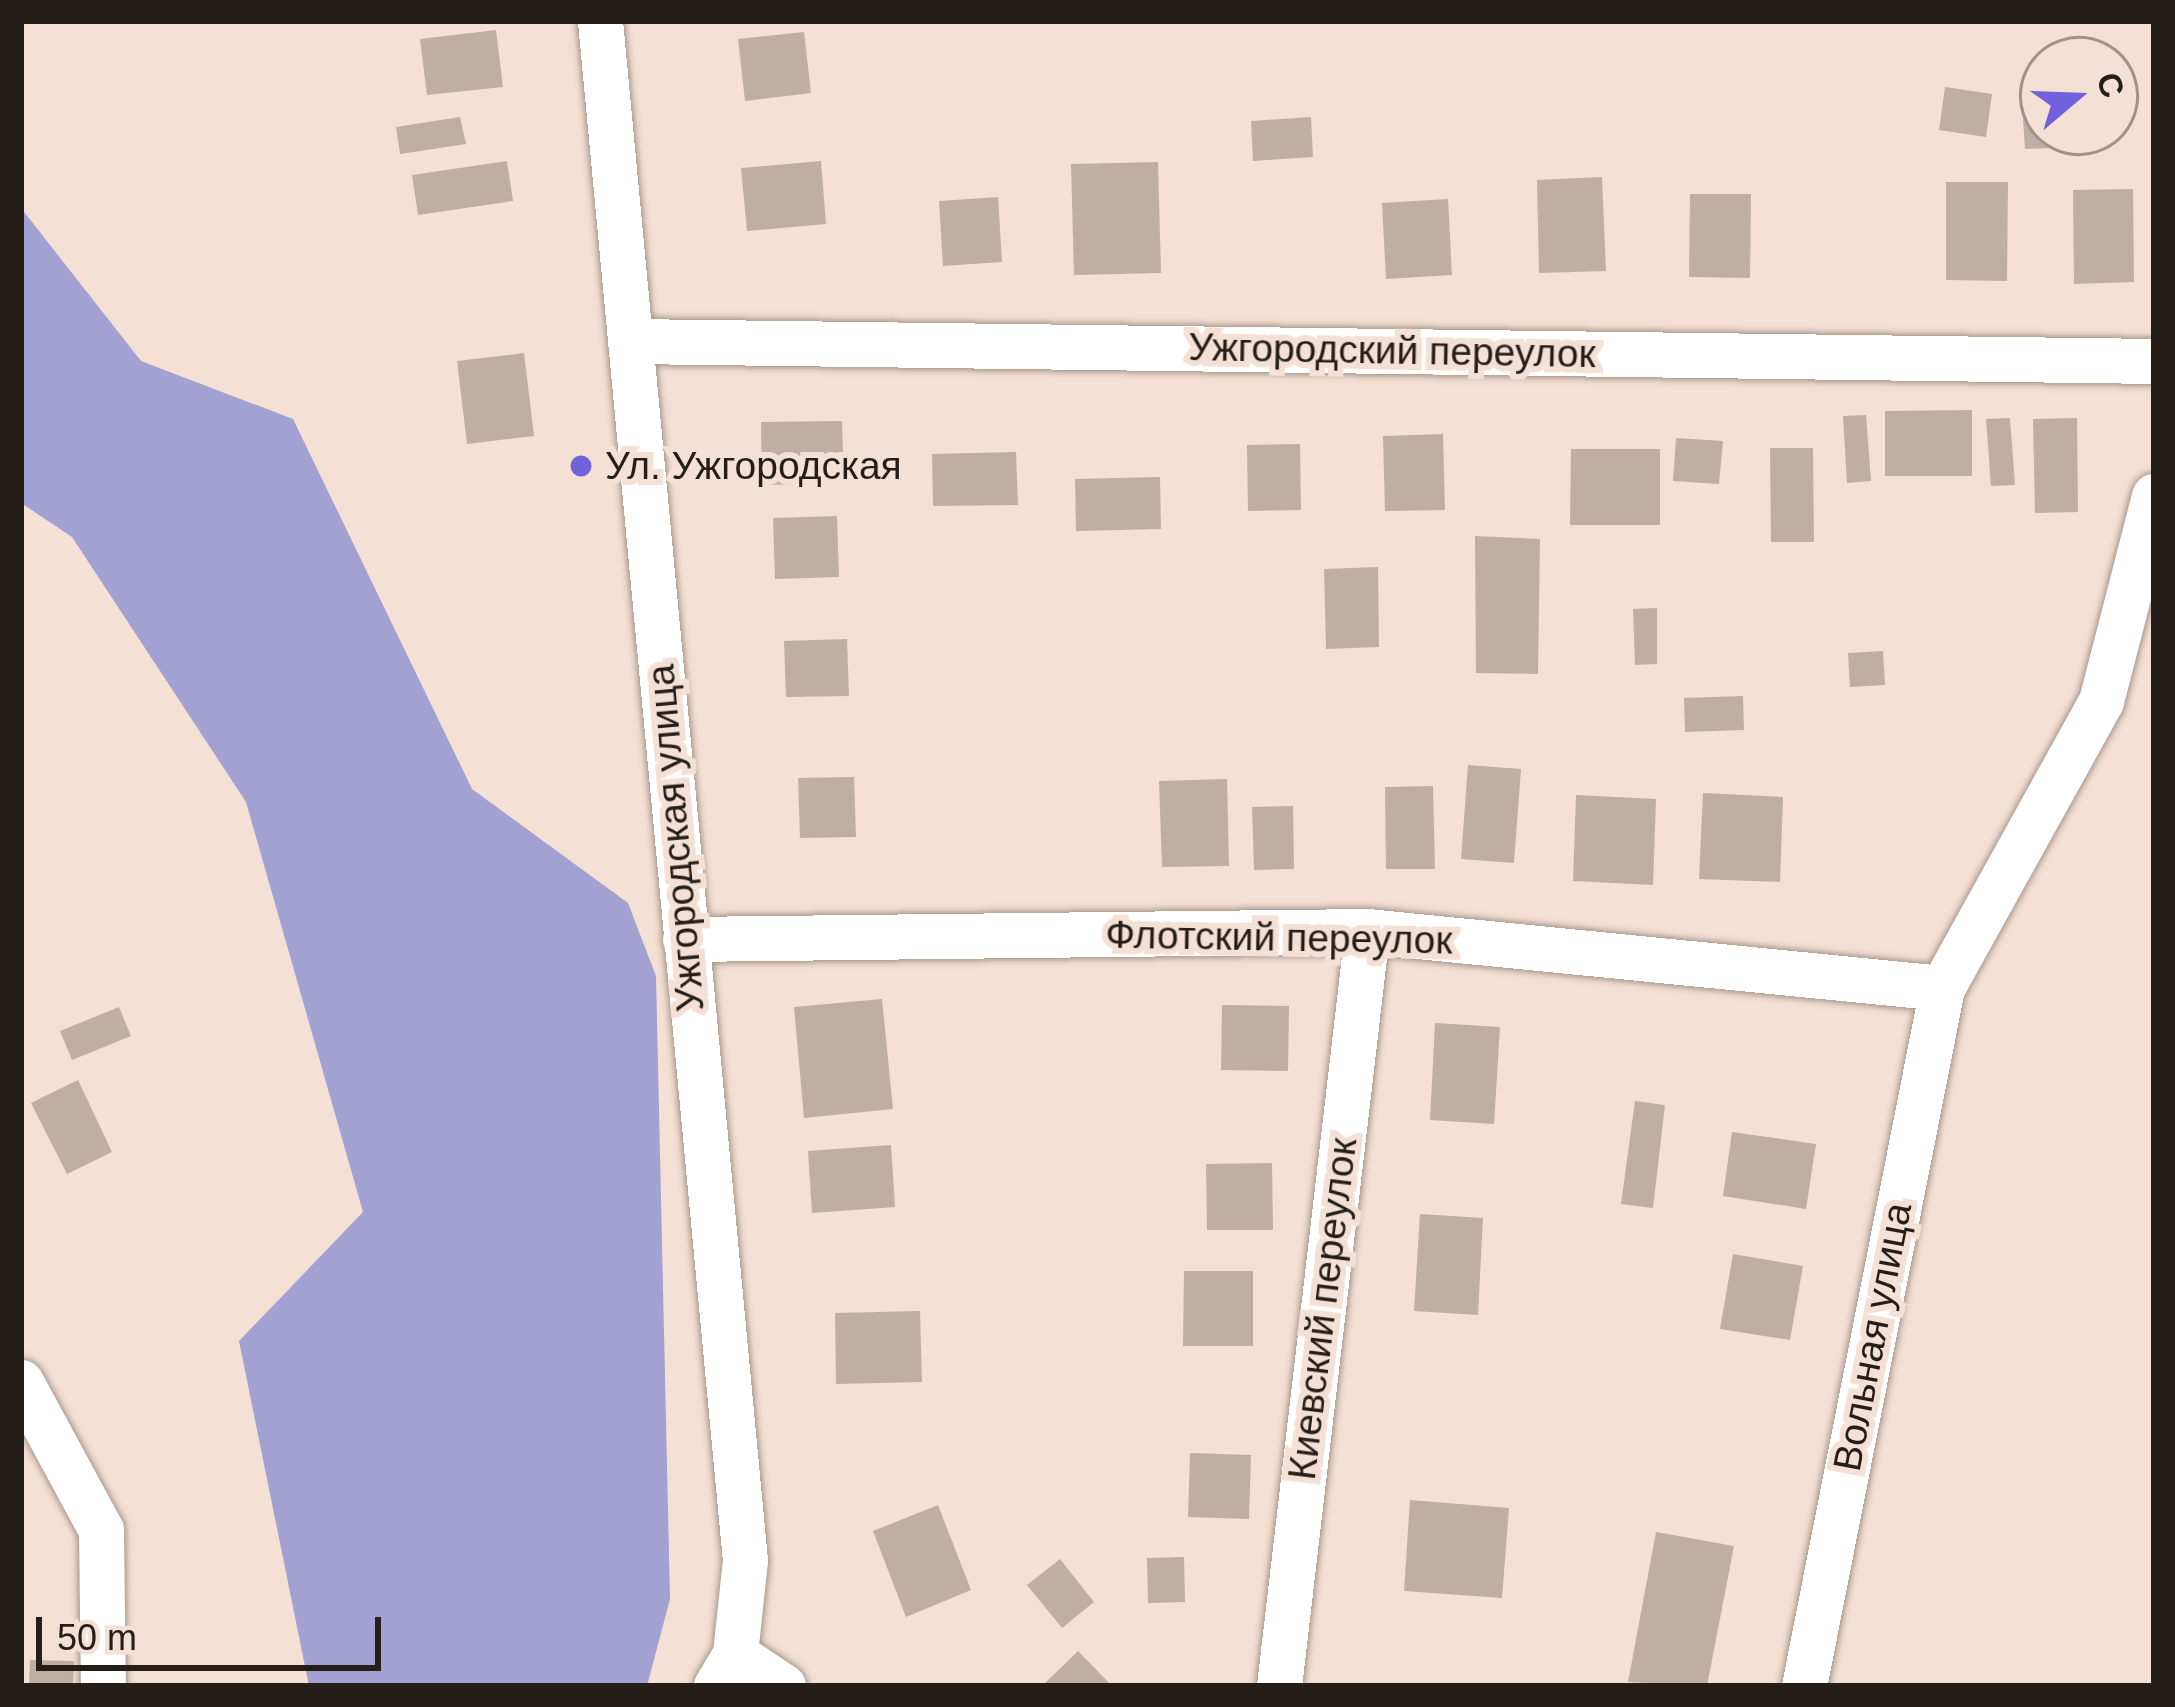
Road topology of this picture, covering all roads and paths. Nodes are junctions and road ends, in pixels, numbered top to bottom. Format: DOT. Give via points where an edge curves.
graph roads {
  1 [pos="600,21"];
  2 [pos="630,341"];
  3 [pos="2154,361"];
  4 [pos="2154,496"];
  5 [pos="1367,931"];
  6 [pos="685,939"];
  7 [pos="1942,988"];
  8 [pos="25,1380"];
  9 [pos="726,1670"];
  10 [pos="103,1686"];
  11 [pos="783,1686"];
  12 [pos="1279,1686"];
  13 [pos="1804,1686"];
  1 -- 2 [label="street, Ужгородская улица"];
  2 -- 3 [label="street, Ужгородский переулок"];
  2 -- 6 [label="street, Ужгородская улица"];
  4 -- 7 [label="street, Вольная улица" via="2101,701"];
  5 -- 6 [label="street, Флотский переулок"];
  5 -- 7 [label="street, Флотский переулок"];
  5 -- 12 [label="street, Киевский переулок"];
  6 -- 9 [label="street, Ужгородская улица" via="745,1560"];
  7 -- 13 [label="street, Вольная улица"];
  8 -- 10 [label="street" via="101,1530"];
  9 -- 11 [label="street"];
}
